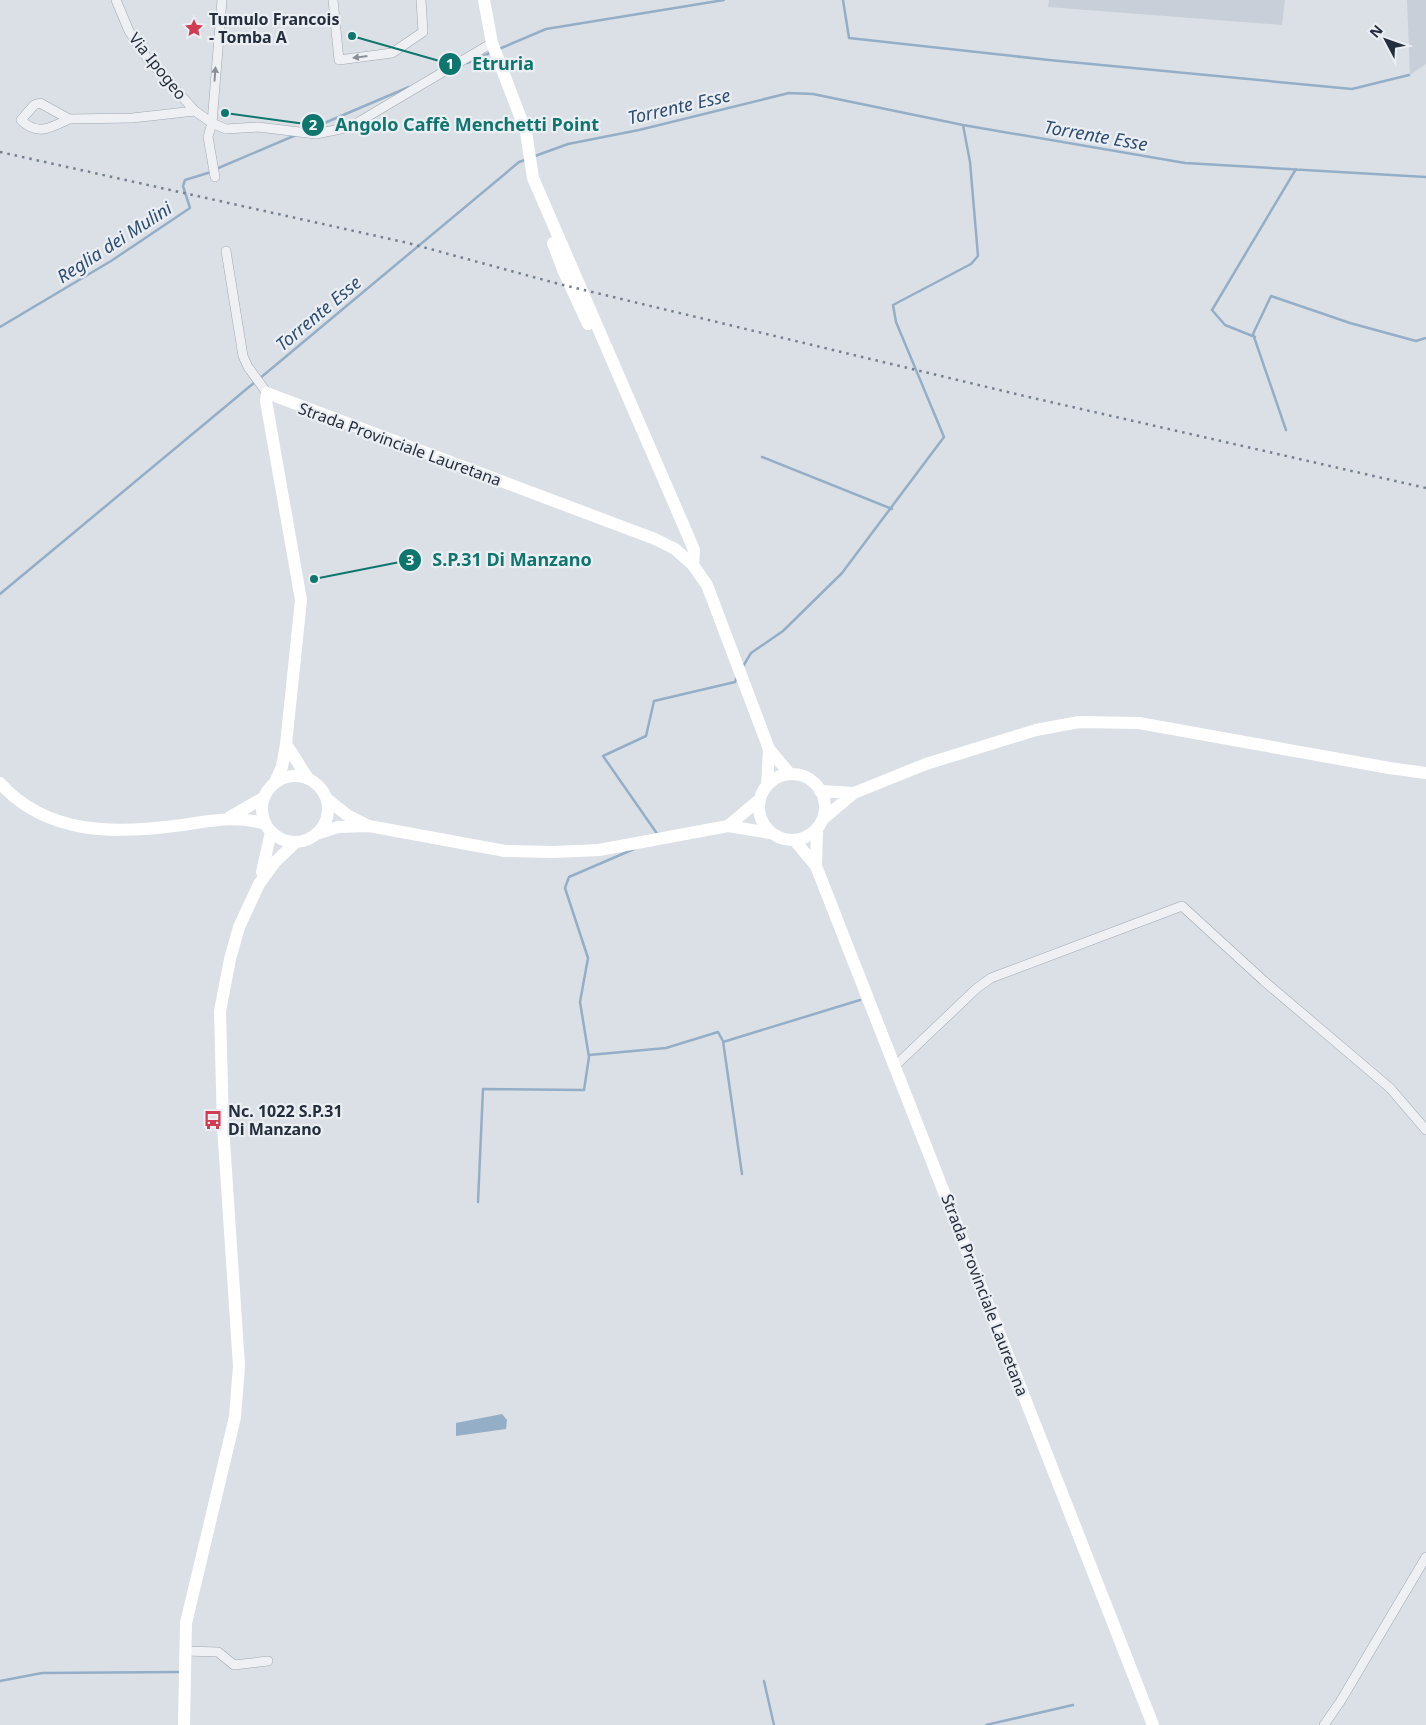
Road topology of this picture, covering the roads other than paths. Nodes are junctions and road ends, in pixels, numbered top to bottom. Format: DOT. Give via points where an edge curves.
graph roads {
  1 [pos="116,0"];
  2 [pos="222,0"];
  3 [pos="333,0"];
  4 [pos="422,0"];
  5 [pos="484,0"];
  6 [pos="492,43"];
  7 [pos="195,111"];
  8 [pos="69,119"];
  9 [pos="212,123"];
  10 [pos="215,177"];
  11 [pos="226,250"];
  12 [pos="265,391"];
  13 [pos="686,532"];
  14 [pos="675,549"];
  15 [pos="693,565"];
  16 [pos="286,744"];
  17 [pos="770,750"];
  18 [pos="1426,773"];
  19 [pos="790,774"];
  20 [pos="307,777"];
  21 [pos="274,782"];
  22 [pos="0,783"];
  23 [pos="767,785"];
  24 [pos="820,791"];
  25 [pos="854,793"];
  26 [pos="263,798"];
  27 [pos="327,799"];
  28 [pos="760,799"];
  29 [pos="225,819"];
  30 [pos="820,824"];
  31 [pos="369,826"];
  32 [pos="728,826"];
  33 [pos="268,828"];
  34 [pos="770,833"];
  35 [pos="316,834"];
  36 [pos="794,840"];
  37 [pos="296,842"];
  38 [pos="816,866"];
  39 [pos="258,884"];
  40 [pos="896,1066"];
  41 [pos="1426,1130"];
  42 [pos="1426,1557"];
  43 [pos="185,1652"];
  44 [pos="268,1661"];
  45 [pos="184,1725"];
  46 [pos="1154,1725"];
  47 [pos="1324,1725"];
  1 -- 7 [label="street, Via Ipogeo" via="129,32"];
  9 -- 2 [label="street, one-way"];
  4 -- 3 [label="street, one-way" via="423,32 392,53 339,60"];
  5 -- 6 [label="main road, Strada Provinciale Lauretana"];
  6 -- 9 [label="street" via="350,126 316,134 258,127 226,129"];
  6 -- 13 [label="main road, Strada Provinciale Lauretana" via="526,132 533,178 564,272 598,342 620,377"];
  7 -- 8 [label="street" via="132,118"];
  7 -- 9 [label="street, Via Ipogeo"];
  8 -- 8 [label="street" via="43,131 29,127 21,120 34,105 40,103"];
  9 -- 10 [label="street" via="208,137"];
  11 -- 12 [label="street" via="243,356"];
  12 -- 14 [label="main road, Strada Provinciale Lauretana" via="586,512"];
  12 -- 16 [label="main road" via="301,600"];
  13 -- 14 [label="main road"];
  13 -- 15 [label="main road, Strada Provinciale Lauretana" via="694,550"];
  14 -- 15 [label="main road, Strada Provinciale Lauretana"];
  15 -- 17 [label="main road, Strada Provinciale Lauretana" via="707,584"];
  16 -- 20 [label="main road"];
  16 -- 21 [label="main road" via="282,767"];
  17 -- 19 [label="main road, Strada Provinciale Lauretana"];
  17 -- 23 [label="main road, Strada Provinciale Lauretana"];
  18 -- 25 [label="main road" via="1139,723 1079,722 1036,730 926,764"];
  19 -- 23 [label="main road"];
  19 -- 24 [label="main road" via="814,782"];
  20 -- 21 [label="main road" via="293,775"];
  20 -- 27 [label="main road" via="318,784"];
  21 -- 26 [label="main road"];
  22 -- 29 [label="main road" via="12,797 45,817 80,828 115,831"];
  23 -- 28 [label="main road, Strada Provinciale Lauretana"];
  24 -- 25 [label="main road"];
  24 -- 30 [label="main road, Strada Provinciale Lauretana" via="825,805"];
  25 -- 30 [label="main road"];
  26 -- 29 [label="main road"];
  26 -- 33 [label="main road" via="262,812"];
  27 -- 31 [label="main road" via="347,815"];
  27 -- 35 [label="main road" via="326,821"];
  28 -- 32 [label="main road"];
  28 -- 34 [label="main road" via="760,817"];
  29 -- 33 [label="main road" via="248,819"];
  30 -- 36 [label="main road" via="804,838"];
  30 -- 38 [label="main road, Strada Provinciale Lauretana"];
  31 -- 32 [label="main road" via="505,851 554,852 599,850"];
  31 -- 35 [label="main road" via="338,828"];
  32 -- 34 [label="main road"];
  33 -- 37 [label="main road" via="284,840"];
  33 -- 39 [label="main road" via="268,854"];
  34 -- 36 [label="main road"];
  35 -- 37 [label="main road"];
  36 -- 38 [label="main road, Strada Provinciale Lauretana"];
  37 -- 39 [label="main road" via="274,862"];
  38 -- 40 [label="main road, Strada Provinciale Lauretana"];
  39 -- 43 [label="main road" via="239,927 220,1011 224,1126 238,1329 235,1417 186,1622"];
  40 -- 41 [label="street" via="991,978 1182,906 1390,1088"];
  40 -- 46 [label="main road, Strada Provinciale Lauretana"];
  42 -- 47 [label="street"];
  43 -- 44 [label="street" via="218,1652 234,1666"];
  43 -- 45 [label="main road"];
}
